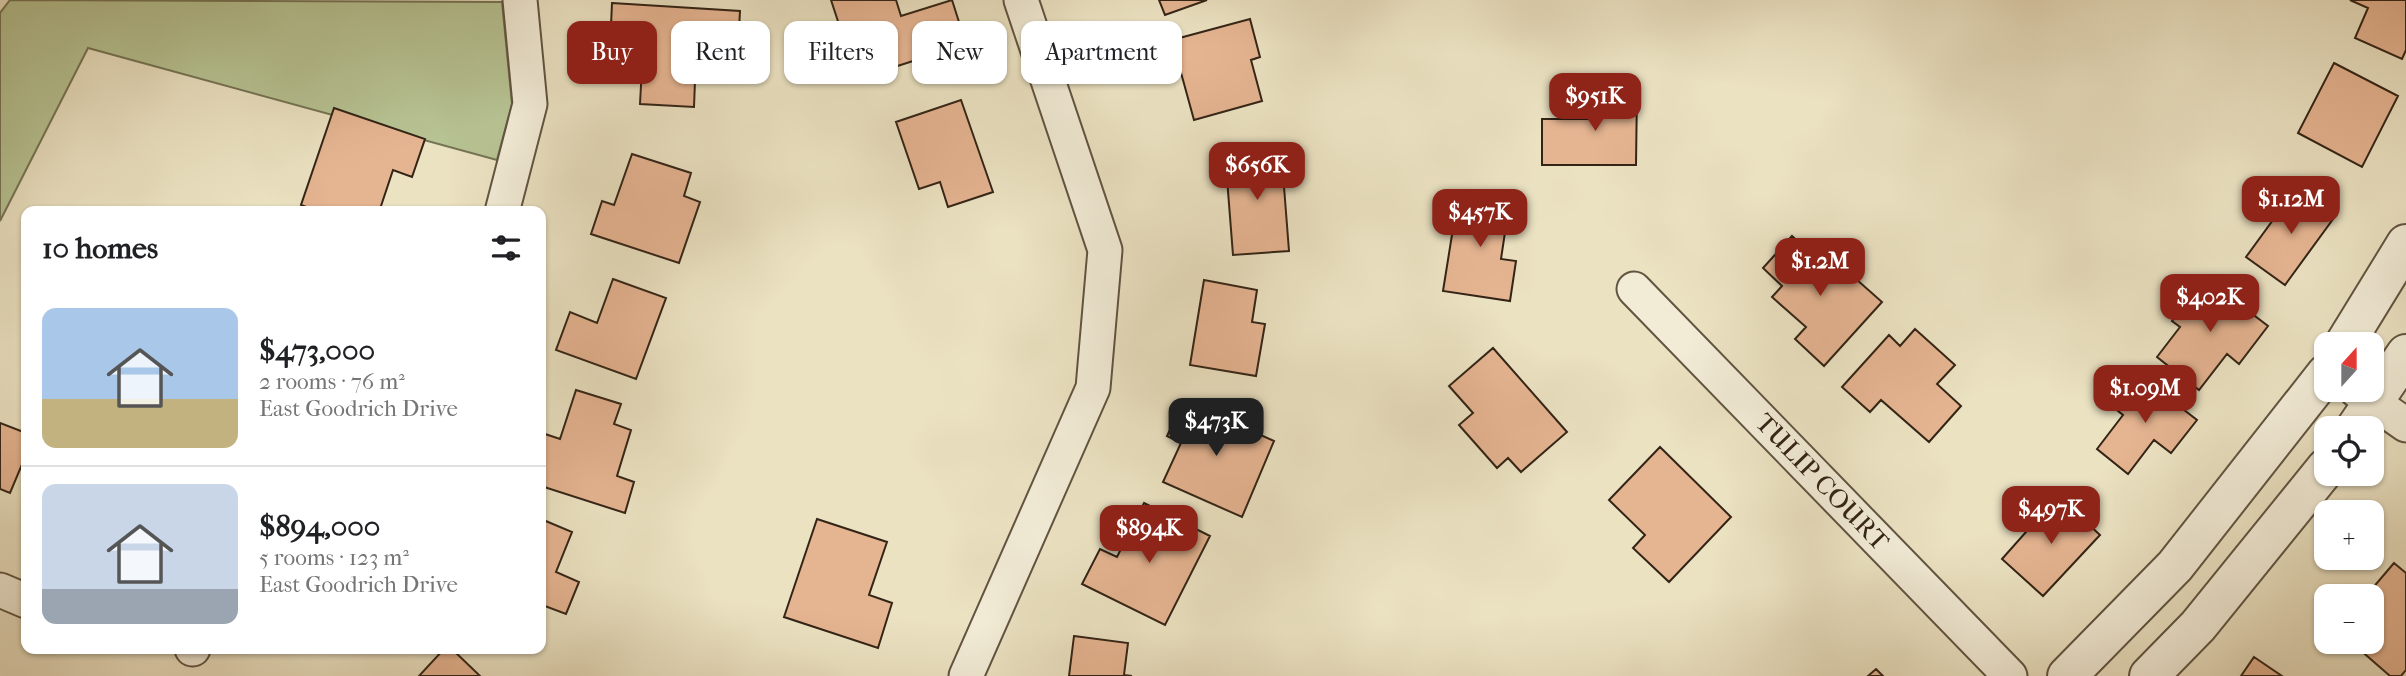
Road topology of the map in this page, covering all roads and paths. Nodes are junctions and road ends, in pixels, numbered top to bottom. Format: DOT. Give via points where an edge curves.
graph roads {
  1 [pos="520,0"];
  2 [pos="1021,0"];
  3 [pos="504,206"];
  4 [pos="2406,244"];
  5 [pos="1634,289"];
  6 [pos="2352,332"];
  7 [pos="2406,354"];
  8 [pos="2314,389"];
  9 [pos="2362,407"];
  10 [pos="2406,425"];
  11 [pos="2314,483"];
  12 [pos="0,590"];
  13 [pos="21,599"];
  14 [pos="966,676"];
  15 [pos="2010,676"];
  16 [pos="2067,676"];
  17 [pos="2149,676"];
  1 -- 3 [label="street" via="530,104"];
  2 -- 14 [label="street" via="1105,250 1093,388"];
  4 -- 6 [label="street"];
  5 -- 15 [label="street, TULIP COURT"];
  7 -- 9 [label="street"];
  8 -- 16 [label="street" via="2175,566"];
  9 -- 10 [label="street"];
  11 -- 17 [label="street" via="2198,626"];
  12 -- 13 [label="street"];
}
